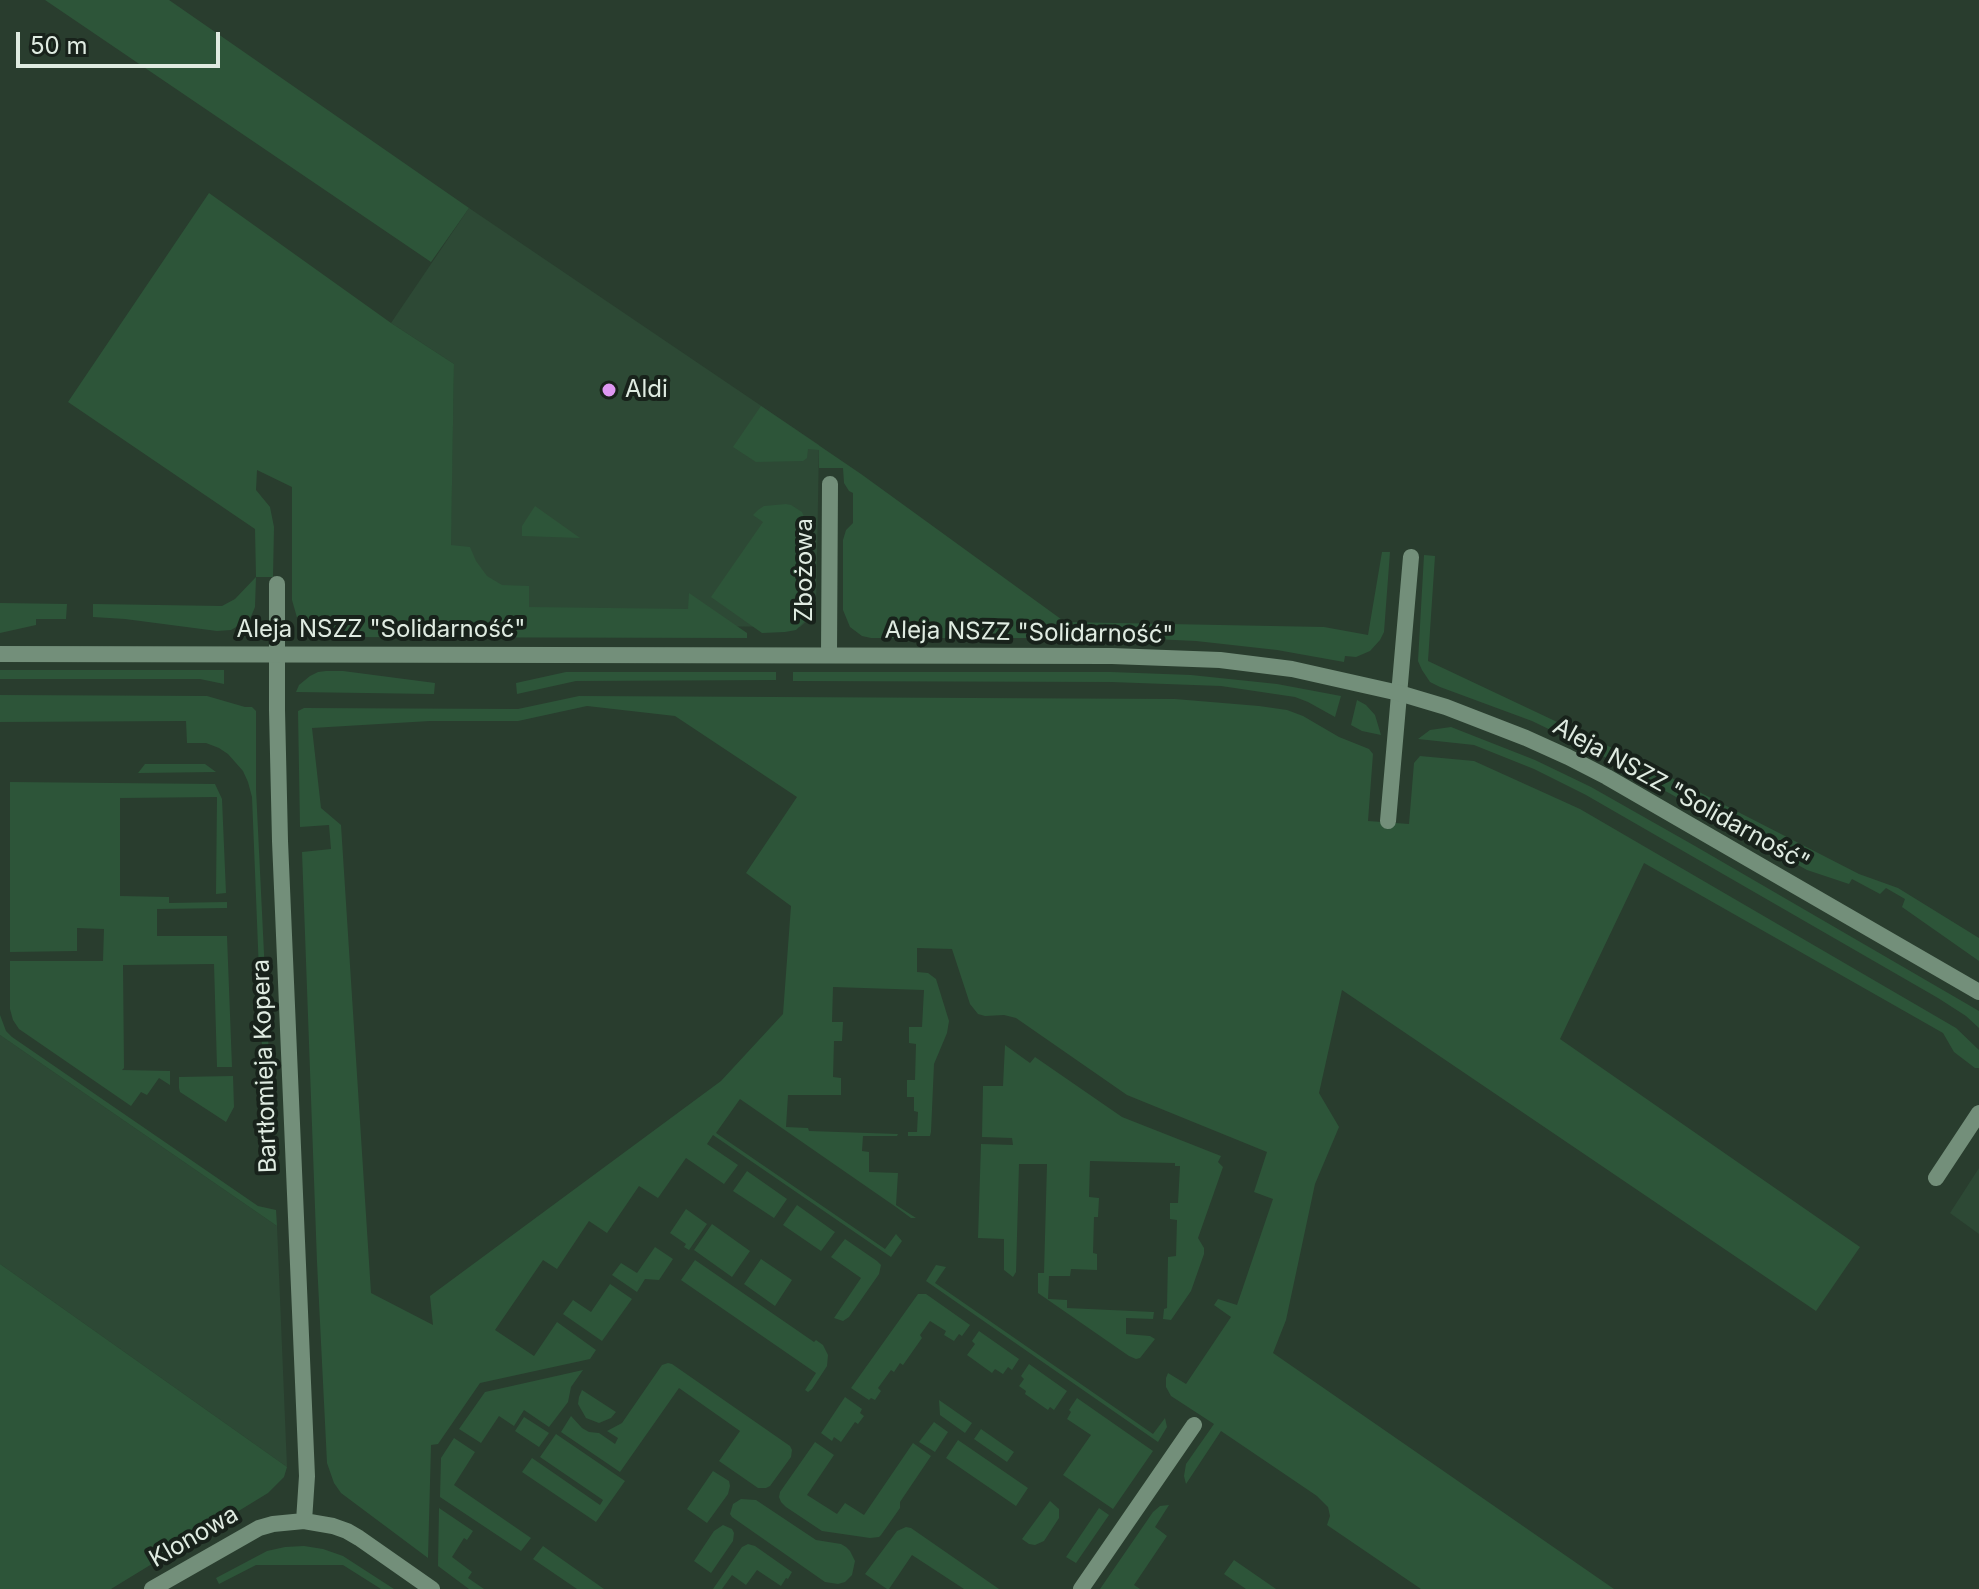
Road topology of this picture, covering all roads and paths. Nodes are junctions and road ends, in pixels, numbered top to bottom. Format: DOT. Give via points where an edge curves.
graph roads {
  1 [pos="830,484"];
  2 [pos="1411,557"];
  3 [pos="277,584"];
  4 [pos="0,654"];
  5 [pos="277,654"];
  6 [pos="829,655"];
  7 [pos="1399,693"];
  8 [pos="1388,821"];
  9 [pos="1979,992"];
  10 [pos="1979,1113"];
  11 [pos="1936,1178"];
  12 [pos="1194,1425"];
  13 [pos="304,1521"];
  14 [pos="152,1589"];
  15 [pos="432,1589"];
  16 [pos="1081,1589"];
  1 -- 6 [label="street, Zbożowa"];
  2 -- 7 [label="street"];
  3 -- 5 [label="street, Bartłomieja Kopera"];
  4 -- 5 [label="street, Aleja NSZZ \"Solidarność\""];
  5 -- 6 [label="street, Aleja NSZZ \"Solidarność\""];
  5 -- 13 [label="street, Bartłomieja Kopera" via="307,1476"];
  6 -- 7 [label="street, Aleja NSZZ \"Solidarność\"" via="1220,660 1292,669"];
  7 -- 8 [label="street"];
  7 -- 9 [label="street, Aleja NSZZ \"Solidarność\"" via="1526,738 1607,777"];
  10 -- 11 [label="street"];
  12 -- 16 [label="street"];
  13 -- 14 [label="street, Klonowa" via="259,1528"];
  13 -- 15 [label="street, Klonowa" via="347,1531"];
}
